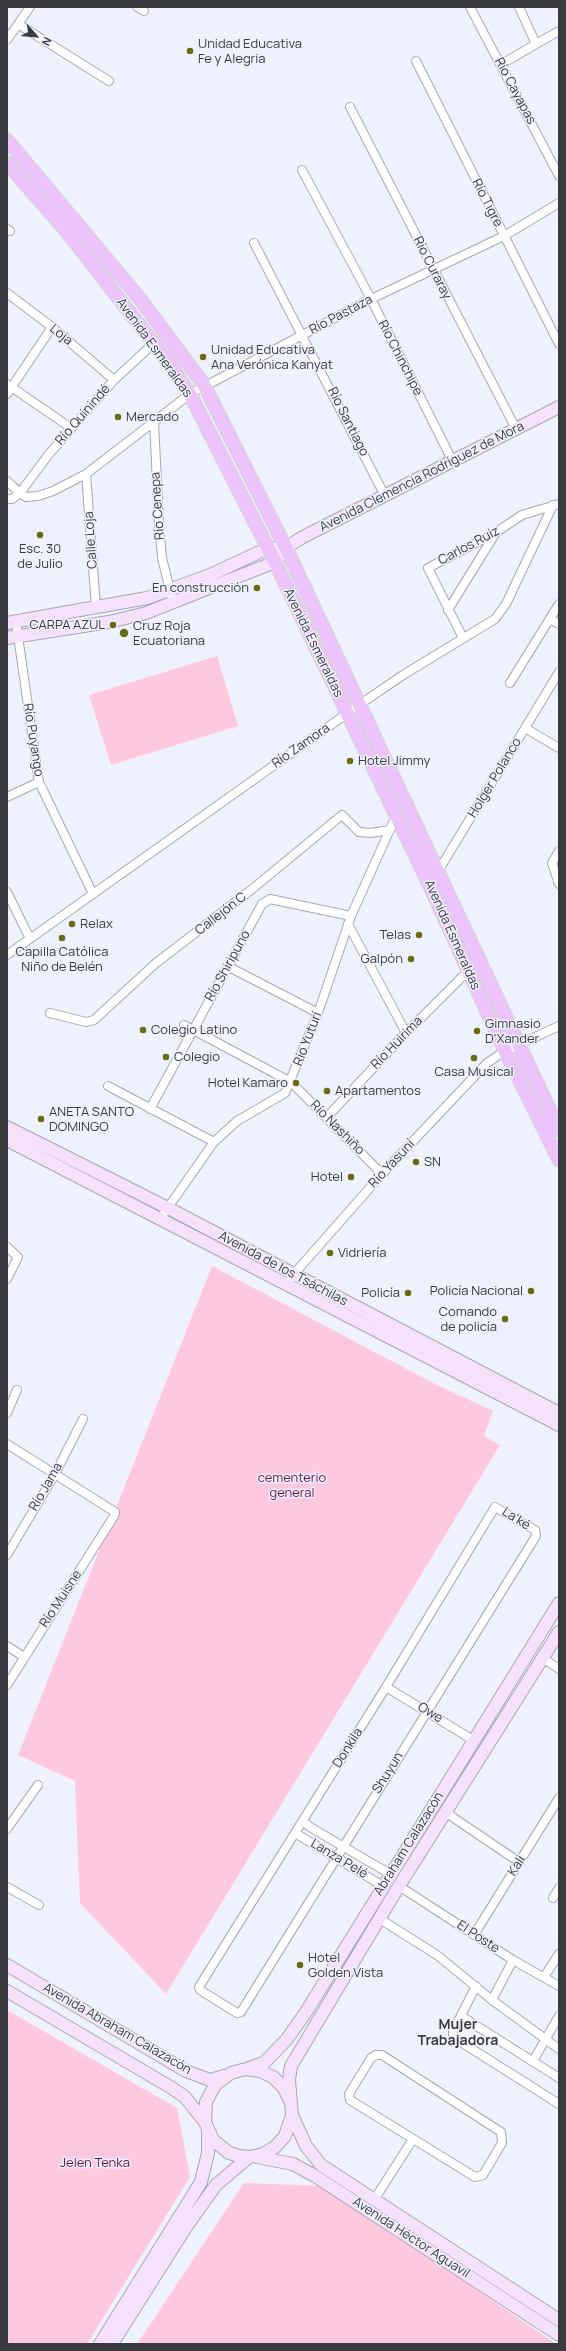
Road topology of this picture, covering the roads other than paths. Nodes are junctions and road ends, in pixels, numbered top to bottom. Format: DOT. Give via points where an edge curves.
graph roads {
  1 [pos="30,7"];
  2 [pos="470,7"];
  3 [pos="519,7"];
  4 [pos="18,24"];
  5 [pos="559,31"];
  6 [pos="7,40"];
  7 [pos="536,44"];
  8 [pos="416,61"];
  9 [pos="502,64"];
  10 [pos="109,81"];
  11 [pos="350,107"];
  12 [pos="7,140"];
  13 [pos="7,163"];
  14 [pos="302,170"];
  15 [pos="559,176"];
  16 [pos="559,203"];
  17 [pos="74,219"];
  18 [pos="64,228"];
  19 [pos="504,236"];
  20 [pos="254,242"];
  21 [pos="433,270"];
  22 [pos="7,293"];
  23 [pos="371,299"];
  24 [pos="52,327"];
  25 [pos="303,335"];
  26 [pos="153,344"];
  27 [pos="559,344"];
  28 [pos="114,380"];
  29 [pos="204,385"];
  30 [pos="9,389"];
  31 [pos="190,394"];
  32 [pos="559,407"];
  33 [pos="154,421"];
  34 [pos="72,428"];
  35 [pos="516,429"];
  36 [pos="453,462"];
  37 [pos="86,474"];
  38 [pos="7,481"];
  39 [pos="20,494"];
  40 [pos="385,496"];
  41 [pos="7,499"];
  42 [pos="556,504"];
  43 [pos="495,533"];
  44 [pos="268,548"];
  45 [pos="286,548"];
  46 [pos="275,562"];
  47 [pos="171,596"];
  48 [pos="121,603"];
  49 [pos="559,604"];
  50 [pos="96,606"];
  51 [pos="448,610"];
  52 [pos="550,618"];
  53 [pos="124,619"];
  54 [pos="11,622"];
  55 [pos="559,624"];
  56 [pos="12,637"];
  57 [pos="463,638"];
  58 [pos="559,672"];
  59 [pos="510,683"];
  60 [pos="359,705"];
  61 [pos="348,713"];
  62 [pos="525,728"];
  63 [pos="559,748"];
  64 [pos="40,782"];
  65 [pos="7,797"];
  66 [pos="396,816"];
  67 [pos="390,830"];
  68 [pos="559,851"];
  69 [pos="438,872"];
  70 [pos="428,882"];
  71 [pos="559,884"];
  72 [pos="7,892"];
  73 [pos="93,894"];
  74 [pos="350,920"];
  75 [pos="30,939"];
  76 [pos="7,955"];
  77 [pos="229,967"];
  78 [pos="468,971"];
  79 [pos="50,1013"];
  80 [pos="318,1013"];
  81 [pos="184,1025"];
  82 [pos="559,1026"];
  83 [pos="193,1030"];
  84 [pos="406,1033"];
  85 [pos="519,1044"];
  86 [pos="505,1051"];
  87 [pos="291,1082"];
  88 [pos="108,1086"];
  89 [pos="150,1109"];
  90 [pos="327,1118"];
  91 [pos="559,1130"];
  92 [pos="9,1137"];
  93 [pos="214,1142"];
  94 [pos="559,1160"];
  95 [pos="382,1174"];
  96 [pos="168,1208"];
  97 [pos="160,1219"];
  98 [pos="7,1247"];
  99 [pos="7,1279"];
  100 [pos="290,1280"];
  101 [pos="17,1390"];
  102 [pos="7,1413"];
  103 [pos="559,1413"];
  104 [pos="83,1419"];
  105 [pos="559,1425"];
  106 [pos="7,1444"];
  107 [pos="55,1474"];
  108 [pos="495,1507"];
  109 [pos="537,1533"];
  110 [pos="7,1555"];
  111 [pos="559,1603"];
  112 [pos="559,1632"];
  113 [pos="7,1646"];
  114 [pos="24,1657"];
  115 [pos="546,1660"];
  116 [pos="559,1669"];
  117 [pos="7,1685"];
  118 [pos="386,1687"];
  119 [pos="427,1711"];
  120 [pos="473,1740"];
  121 [pos="38,1785"];
  122 [pos="559,1798"];
  123 [pos="445,1812"];
  124 [pos="303,1821"];
  125 [pos="7,1829"];
  126 [pos="295,1833"];
  127 [pos="342,1847"];
  128 [pos="336,1858"];
  129 [pos="519,1862"];
  130 [pos="390,1874"];
  131 [pos="383,1886"];
  132 [pos="399,1886"];
  133 [pos="7,1887"];
  134 [pos="559,1888"];
  135 [pos="553,1898"];
  136 [pos="39,1905"];
  137 [pos="383,1921"];
  138 [pos="474,1935"];
  139 [pos="559,1954"];
  140 [pos="513,1960"];
  141 [pos="7,1965"];
  142 [pos="544,1978"];
  143 [pos="476,1986"];
  144 [pos="559,1986"];
  145 [pos="7,1991"];
  146 [pos="492,2000"];
  147 [pos="239,2013"];
  148 [pos="461,2016"];
  149 [pos="559,2016"];
  150 [pos="545,2040"];
  151 [pos="559,2049"];
  152 [pos="533,2061"];
  153 [pos="246,2070"];
  154 [pos="231,2073"];
  155 [pos="559,2078"];
  156 [pos="290,2101"];
  157 [pos="559,2104"];
  158 [pos="292,2115"];
  159 [pos="207,2126"];
  160 [pos="413,2139"];
  161 [pos="252,2157"];
  162 [pos="374,2200"];
  163 [pos="559,2320"];
  164 [pos="559,2335"];
  165 [pos="100,2344"];
  166 [pos="112,2344"];
  1 -- 4 [label="street"];
  2 -- 9 [label="street, Río Cayapas"];
  3 -- 7 [label="street"];
  4 -- 6 [label="street"];
  4 -- 10 [label="street"];
  5 -- 7 [label="street"];
  7 -- 9 [label="street"];
  8 -- 19 [label="street, Río Tigre"];
  9 -- 15 [label="street, Río Cayapas"];
  11 -- 21 [label="street, Río Curaray"];
  12 -- 17 [label="main road, Avenida Esmeraldas"];
  13 -- 18 [label="main road, Avenida Esmeraldas"];
  14 -- 23 [label="street, Río Chinchipe"];
  16 -- 19 [label="street, Río Pastaza"];
  17 -- 18 [label="main road"];
  17 -- 29 [label="main road, Avenida Esmeraldas" via="140,299"];
  18 -- 26 [label="main road, Avenida Esmeraldas"];
  19 -- 21 [label="street, Río Pastaza"];
  19 -- 27 [label="street, Río Tigre"];
  20 -- 25 [label="street, Río Santiago"];
  21 -- 23 [label="street, Río Pastaza"];
  21 -- 35 [label="street, Río Curaray"];
  22 -- 24 [label="street, Loja"];
  23 -- 25 [label="street, Río Pastaza"];
  23 -- 36 [label="street, Río Chinchipe"];
  24 -- 28 [label="street, Loja"];
  24 -- 30 [label="street"];
  25 -- 29 [label="street, Río Pastaza"];
  25 -- 40 [label="street, Río Santiago"];
  26 -- 28 [label="street, Río Quinindé"];
  26 -- 31 [label="main road, Avenida Esmeraldas"];
  28 -- 34 [label="street, Río Quinindé"];
  29 -- 31 [label="street, Río Pastaza"];
  29 -- 45 [label="main road, Avenida Esmeraldas"];
  30 -- 34 [label="street"];
  31 -- 33 [label="street, Río Pastaza"];
  31 -- 44 [label="main road, Avenida Esmeraldas"];
  32 -- 35 [label="main road, Avenida Clemencia Rodríguez de Mora"];
  33 -- 37 [label="street, Río Pastaza"];
  33 -- 47 [label="street, Río Cenepa" via="158,525"];
  34 -- 39 [label="street, Río Quinindé"];
  35 -- 36 [label="main road, Avenida Clemencia Rodríguez de Mora"];
  36 -- 40 [label="main road, Avenida Clemencia Rodríguez de Mora"];
  37 -- 39 [label="street, Río Pastaza" via="38,496 26,497"];
  37 -- 50 [label="street, Calle Loja"];
  38 -- 39 [label="street"];
  39 -- 41 [label="street, Río Pastaza"];
  40 -- 45 [label="main road, Avenida Clemencia Rodríguez de Mora"];
  42 -- 43 [label="street, Carlos Ruiz" via="522,515"];
  42 -- 57 [label="street, Río Zamora" via="506,604 495,619"];
  43 -- 51 [label="street"];
  43 -- 51 [label="street, Carlos Ruiz" via="428,568"];
  44 -- 45 [label="main road, Avenida Clemencia Rodríguez de Mora"];
  44 -- 46 [label="main road, Avenida Esmeraldas"];
  44 -- 47 [label="main road, Avenida Clemencia Rodríguez de Mora"];
  45 -- 46 [label="main road, Avenida Clemencia Rodríguez de Mora"];
  45 -- 60 [label="main road, Avenida Esmeraldas"];
  46 -- 47 [label="main road, Avenida Clemencia Rodríguez de Mora"];
  46 -- 61 [label="main road, Avenida Esmeraldas"];
  47 -- 48 [label="main road, Avenida Clemencia Rodríguez de Mora"];
  47 -- 53 [label="main road, Avenida Clemencia Rodríguez de Mora"];
  48 -- 50 [label="main road, Avenida Clemencia Rodríguez de Mora"];
  48 -- 53 [label="main road"];
  49 -- 52 [label="street"];
  50 -- 54 [label="main road, Avenida Clemencia Rodríguez de Mora"];
  51 -- 57 [label="street, Carlos Ruiz"];
  52 -- 55 [label="street"];
  52 -- 59 [label="street"];
  53 -- 56 [label="main road, Avenida Clemencia Rodríguez de Mora"];
  54 -- 56 [label="street, Río Puyango"];
  56 -- 64 [label="street, Río Puyango"];
  57 -- 60 [label="street, Río Zamora"];
  58 -- 62 [label="street, Holger Polanco"];
  60 -- 61 [label="street, Río Zamora"];
  60 -- 69 [label="main road, Avenida Esmeraldas"];
  61 -- 66 [label="main road, Avenida Esmeraldas"];
  61 -- 73 [label="street, Río Zamora"];
  62 -- 63 [label="street"];
  62 -- 69 [label="street, Holger Polanco"];
  64 -- 65 [label="street"];
  64 -- 73 [label="street, Río Puyango"];
  66 -- 67 [label="street, Río Yuturí"];
  66 -- 70 [label="main road, Avenida Esmeraldas"];
  67 -- 74 [label="street, Río Yuturí"];
  67 -- 79 [label="street, Callejón C" via="359,832 342,815 209,924 156,963 94,1020 86,1022"];
  68 -- 71 [label="street" via="552,863"];
  69 -- 70 [label="street, Holger Polanco"];
  69 -- 85 [label="main road, Avenida Esmeraldas"];
  70 -- 78 [label="main road, Avenida Esmeraldas"];
  72 -- 75 [label="street"];
  73 -- 75 [label="street, Río Zamora"];
  74 -- 77 [label="street, Río Shiripuno" via="266,901"];
  74 -- 80 [label="street, Río Yuturí"];
  74 -- 84 [label="street"];
  75 -- 76 [label="street, Río Zamora"];
  77 -- 80 [label="street"];
  77 -- 83 [label="street, Río Shiripuno"];
  78 -- 84 [label="street, Río Huirima"];
  78 -- 86 [label="main road, Avenida Esmeraldas"];
  80 -- 87 [label="street, Río Yuturí"];
  81 -- 83 [label="street, Río Nashiño"];
  82 -- 85 [label="street, Río Yasuní"];
  83 -- 87 [label="street, Río Nashiño"];
  83 -- 89 [label="street, Río Shiripuno"];
  84 -- 90 [label="street, Río Huirima"];
  85 -- 86 [label="street, Río Yasuní"];
  85 -- 91 [label="main road, Avenida Esmeraldas"];
  86 -- 94 [label="main road, Avenida Esmeraldas"];
  86 -- 95 [label="street, Río Yasuní" via="487,1064"];
  87 -- 90 [label="street, Río Nashiño"];
  87 -- 93 [label="street, Río Yuturí" via="285,1093 236,1121"];
  88 -- 89 [label="street"];
  89 -- 93 [label="street"];
  90 -- 95 [label="street, Río Nashiño"];
  92 -- 96 [label="main road, Avenida de los Tsáchilas"];
  92 -- 97 [label="main road, Avenida de los Tsáchilas"];
  93 -- 96 [label="street, Río Yuturí"];
  95 -- 100 [label="street, Río Yasuní"];
  96 -- 97 [label="street, Río Yuturí"];
  96 -- 100 [label="main road, Avenida de los Tsáchilas"];
  97 -- 100 [label="main road, Avenida de los Tsáchilas"];
  98 -- 99 [label="street" via="18,1257"];
  100 -- 103 [label="main road, Avenida de los Tsáchilas"];
  100 -- 105 [label="main road, Avenida de los Tsáchilas"];
  101 -- 102 [label="street"];
  104 -- 107 [label="street, Río Jama"];
  106 -- 107 [label="street"];
  107 -- 110 [label="street, Río Jama"];
  107 -- 114 [label="street, Río Muisne" via="114,1512 114,1516"];
  108 -- 109 [label="street, La'ké"];
  108 -- 118 [label="street, Donkila"];
  109 -- 119 [label="street, Shuyun"];
  111 -- 120 [label="main road, Abraham Calazacón"];
  112 -- 123 [label="main road, Abraham Calazacón"];
  113 -- 114 [label="street"];
  114 -- 117 [label="street, Río Muisne"];
  115 -- 116 [label="street"];
  118 -- 119 [label="street, Owe"];
  118 -- 124 [label="street, Donkila"];
  119 -- 120 [label="street, Owe"];
  119 -- 127 [label="street, Shuyun"];
  120 -- 130 [label="main road, Abraham Calazacón"];
  121 -- 125 [label="street"];
  122 -- 129 [label="street, Kali"];
  123 -- 129 [label="street"];
  123 -- 132 [label="main road, Abraham Calazacón"];
  124 -- 126 [label="street, Donkila"];
  124 -- 127 [label="street, Lanza Pelé"];
  126 -- 128 [label="street, Lanza Pelé"];
  126 -- 147 [label="street, Donkila" via="199,1989"];
  127 -- 128 [label="street, Shuyun"];
  127 -- 130 [label="street, Lanza Pelé"];
  128 -- 131 [label="street, Lanza Pelé"];
  128 -- 147 [label="street, Shuyun"];
  129 -- 138 [label="street, Kali"];
  130 -- 131 [label="main road, Abraham Calazacón"];
  131 -- 153 [label="main road, Abraham Calazacón" via="334,1968 287,2039 264,2063"];
  132 -- 138 [label="street, El Poste"];
  132 -- 156 [label="main road, Abraham Calazacón" via="291,2066"];
  133 -- 136 [label="street"];
  134 -- 135 [label="street"];
  137 -- 143 [label="street" via="437,1955"];
  138 -- 140 [label="street, El Poste"];
  139 -- 142 [label="street"];
  140 -- 142 [label="street, El Poste"];
  140 -- 146 [label="street"];
  141 -- 154 [label="main road, Avenida Abraham Calazacón" via="186,2071 210,2080"];
  142 -- 144 [label="street, El Poste"];
  143 -- 146 [label="street"];
  143 -- 148 [label="street"];
  145 -- 159 [label="main road, Avenida Abraham Calazacón" via="172,2088 185,2097"];
  146 -- 150 [label="street"];
  148 -- 152 [label="street"];
  148 -- 157 [label="street" via="453,2031 453,2037"];
  149 -- 150 [label="street"];
  150 -- 151 [label="street"];
  150 -- 152 [label="street"];
  152 -- 155 [label="street"];
  153 -- 154 [label="main road"];
  153 -- 156 [label="main road" via="260,2071 273,2077 284,2088"];
  154 -- 159 [label="main road" via="215,2085 206,2102"];
  156 -- 158 [label="main road"];
  158 -- 161 [label="main road" via="281,2142 269,2151"];
  158 -- 162 [label="main road, Avenida Héctor Aguavil" via="306,2146 321,2165"];
  159 -- 161 [label="main road" via="220,2147 229,2153"];
  159 -- 165 [label="main road" via="208,2153 201,2182"];
  160 -- 160 [label="street" via="475,2178 483,2174 503,2137 501,2132 382,2055 376,2055 371,2058 349,2098"];
  160 -- 162 [label="street"];
  161 -- 164 [label="main road, Avenida Héctor Aguavil" via="293,2164 315,2176"];
  161 -- 166 [label="main road" via="216,2185 186,2227"];
  162 -- 163 [label="main road, Avenida Héctor Aguavil"];
}
